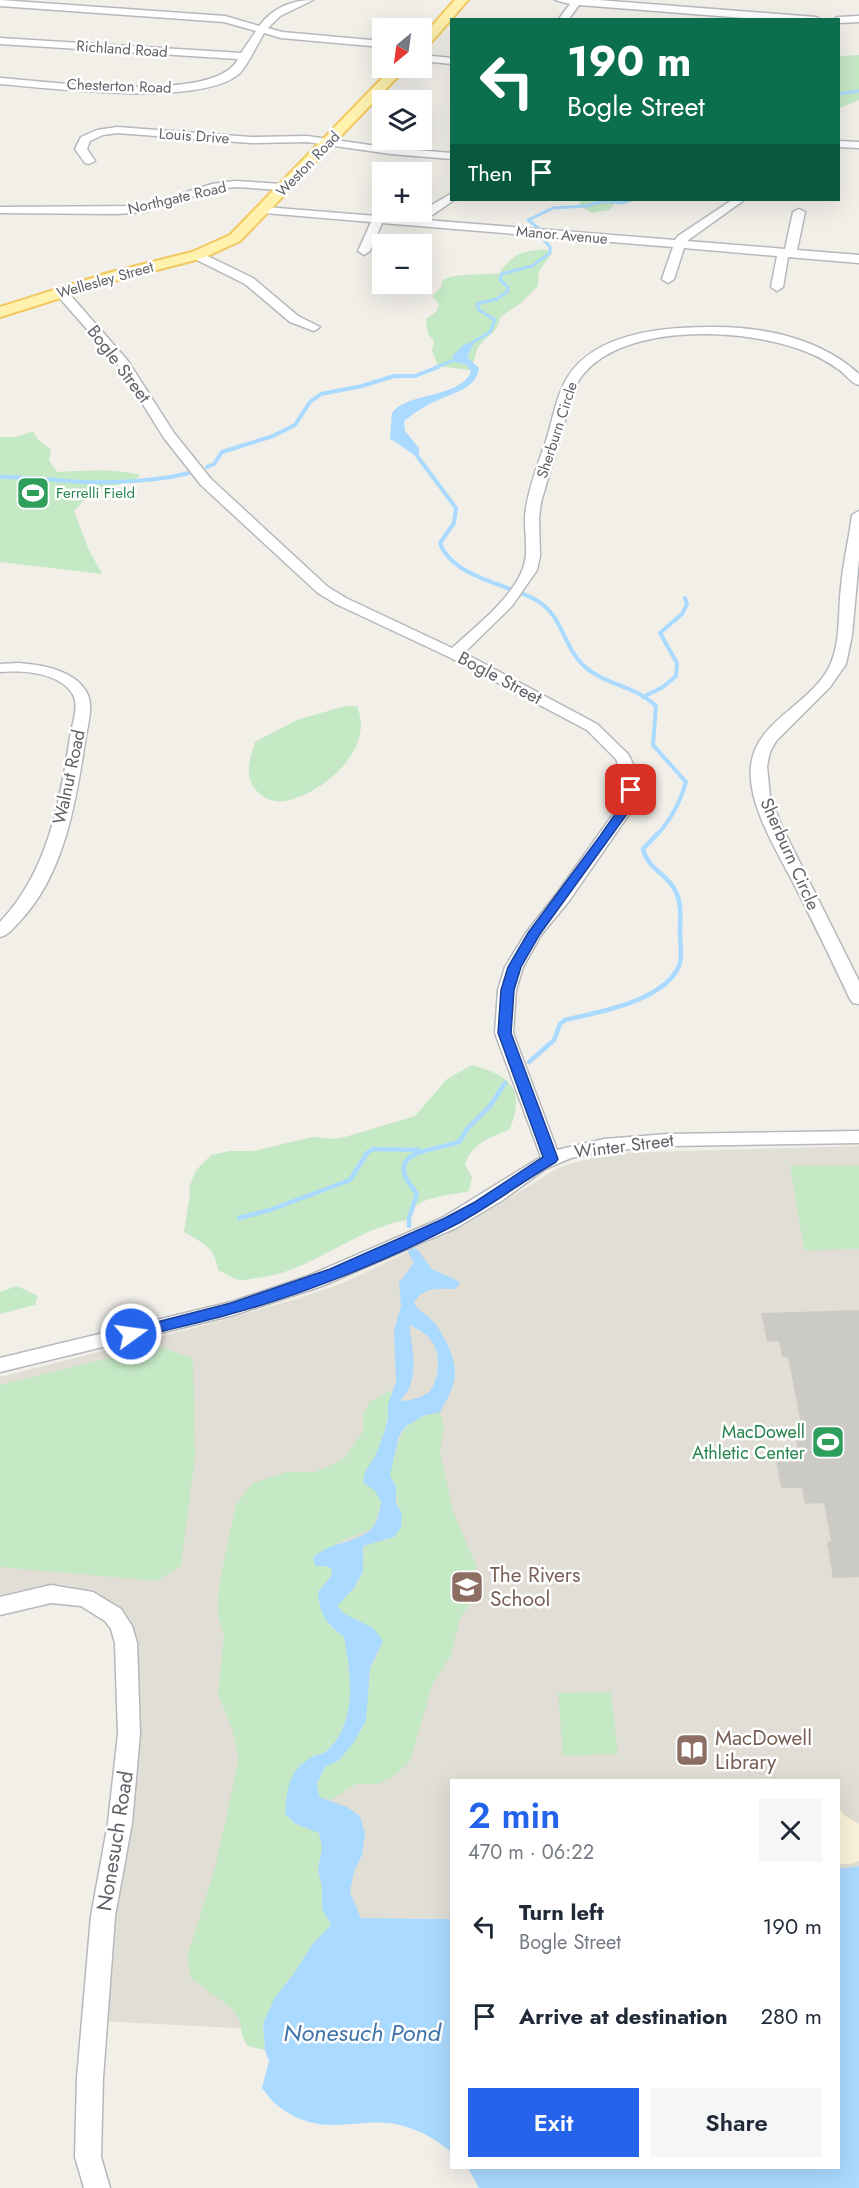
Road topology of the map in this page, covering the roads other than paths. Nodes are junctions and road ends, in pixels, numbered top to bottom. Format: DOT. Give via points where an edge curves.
graph roads {
  1 [pos="308,0"];
  2 [pos="462,0"];
  3 [pos="560,0"];
  4 [pos="577,1"];
  5 [pos="0,3"];
  6 [pos="564,18"];
  7 [pos="791,18"];
  8 [pos="859,19"];
  9 [pos="840,20"];
  10 [pos="261,29"];
  11 [pos="432,33"];
  12 [pos="0,41"];
  13 [pos="372,43"];
  14 [pos="244,56"];
  15 [pos="432,59"];
  16 [pos="450,61"];
  17 [pos="390,78"];
  18 [pos="0,81"];
  19 [pos="330,141"];
  20 [pos="840,144"];
  21 [pos="859,145"];
  22 [pos="450,156"];
  23 [pos="89,161"];
  24 [pos="282,188"];
  25 [pos="450,197"];
  26 [pos="737,201"];
  27 [pos="0,210"];
  28 [pos="265,210"];
  29 [pos="799,212"];
  30 [pos="372,219"];
  31 [pos="377,222"];
  32 [pos="403,222"];
  33 [pos="415,223"];
  34 [pos="678,245"];
  35 [pos="364,250"];
  36 [pos="203,253"];
  37 [pos="787,254"];
  38 [pos="859,260"];
  39 [pos="668,279"];
  40 [pos="777,287"];
  41 [pos="61,292"];
  42 [pos="0,312"];
  43 [pos="314,327"];
  44 [pos="859,381"];
  45 [pos="859,515"];
  46 [pos="853,596"];
  47 [pos="454,654"];
  48 [pos="0,668"];
  49 [pos="0,932"];
  50 [pos="859,999"];
  51 [pos="859,1137"];
  52 [pos="551,1159"];
  53 [pos="0,1365"];
  54 [pos="0,1606"];
  55 [pos="97,2188"];
  1 -- 10 [label="street, Chesterton Road" via="275,13"];
  2 -- 11 [label="main road"];
  3 -- 4 [label="street"];
  4 -- 6 [label="street"];
  4 -- 7 [label="street"];
  5 -- 10 [label="street" via="225,18"];
  8 -- 9 [label="street"];
  10 -- 13 [label="street" via="302,38"];
  10 -- 14 [label="street, Chesterton Road"];
  12 -- 14 [label="street, Richland Road"];
  14 -- 18 [label="street, Chesterton Road" via="237,70 191,88 153,90"];
  15 -- 16 [label="street"];
  17 -- 19 [label="main road, Weston Road"];
  19 -- 22 [label="street"];
  19 -- 23 [label="street, Louis Drive" via="109,131 82,142 81,149"];
  19 -- 24 [label="main road, Weston Road"];
  20 -- 21 [label="street"];
  24 -- 27 [label="street, Northgate Road" via="216,186 144,209"];
  24 -- 28 [label="main road, Weston Road"];
  25 -- 33 [label="street"];
  26 -- 34 [label="street" via="685,235"];
  28 -- 30 [label="street, Manor Avenue"];
  28 -- 36 [label="main road, Weston Road" via="242,234"];
  29 -- 37 [label="street"];
  31 -- 35 [label="street"];
  32 -- 33 [label="street, Manor Avenue"];
  33 -- 34 [label="street, Manor Avenue"];
  34 -- 37 [label="street, Manor Avenue"];
  34 -- 39 [label="street"];
  36 -- 41 [label="main road, Wellesley Street"];
  36 -- 43 [label="street" via="249,281 294,319"];
  37 -- 38 [label="street, Manor Avenue"];
  37 -- 40 [label="street"];
  41 -- 42 [label="main road, Wellesley Street"];
  41 -- 47 [label="street, Bogle Street" via="124,364 169,435 206,482 323,590"];
  44 -- 47 [label="street, Sherburn Circle" via="838,364 807,348 740,332 665,334 634,340 590,360 576,374 569,389 545,465 533,509 532,560 520,585"];
  45 -- 46 [label="street, Sherburn Circle"];
  46 -- 50 [label="street, Sherburn Circle" via="834,671 766,743 759,767 773,825"];
  47 -- 52 [label="street, Bogle Street" via="592,727 623,757 631,776 624,810 534,933 514,967 507,990 504,1033"];
  48 -- 49 [label="street, Walnut Road" via="42,670 63,677 78,689 83,702 64,810 43,875 30,899"];
  51 -- 52 [label="street, Winter Street" via="634,1142"];
  52 -- 53 [label="street, Winter Street" via="448,1223 315,1281 234,1308"];
  54 -- 55 [label="street, Nonesuch Road" via="51,1594 85,1598 113,1615 126,1643 129,1734 120,1823 103,1916 90,2078 88,2157"];
}
